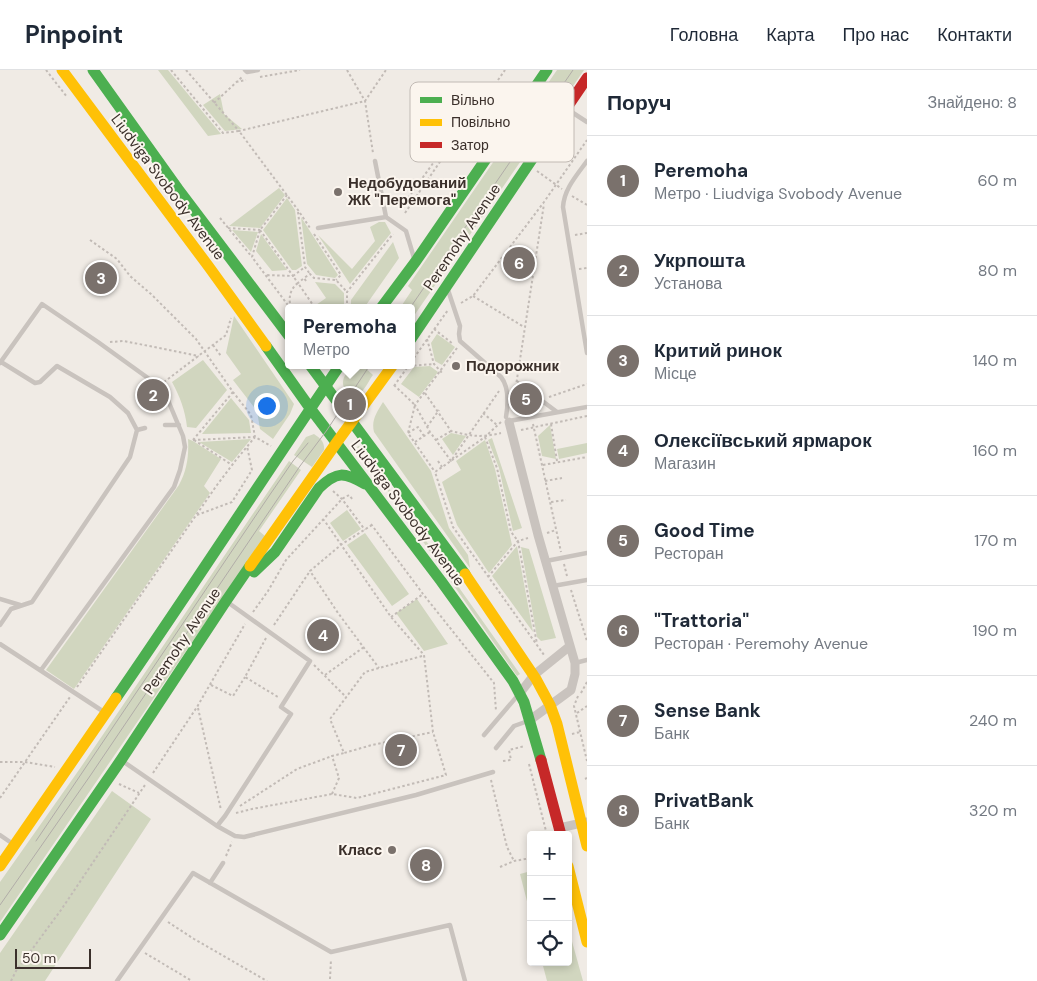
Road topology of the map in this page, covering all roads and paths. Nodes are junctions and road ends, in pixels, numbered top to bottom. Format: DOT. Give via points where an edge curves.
graph roads {
  1 [pos="62,70"];
  2 [pos="93,70"];
  3 [pos="171,70"];
  4 [pos="186,70"];
  5 [pos="258,70"];
  6 [pos="300,70"];
  7 [pos="347,70"];
  8 [pos="386,70"];
  9 [pos="505,70"];
  10 [pos="547,70"];
  11 [pos="246,71"];
  12 [pos="254,78"];
  13 [pos="587,78"];
  14 [pos="245,80"];
  15 [pos="498,80"];
  16 [pos="236,82"];
  17 [pos="539,82"];
  18 [pos="574,97"];
  19 [pos="365,101"];
  20 [pos="214,102"];
  21 [pos="574,114"];
  22 [pos="587,122"];
  23 [pos="239,131"];
  24 [pos="587,140"];
  25 [pos="574,159"];
  26 [pos="375,160"];
  27 [pos="587,161"];
  28 [pos="434,162"];
  29 [pos="440,162"];
  30 [pos="484,162"];
  31 [pos="531,162"];
  32 [pos="572,162"];
  33 [pos="535,170"];
  34 [pos="414,182"];
  35 [pos="417,185"];
  36 [pos="556,185"];
  37 [pos="566,192"];
  38 [pos="287,196"];
  39 [pos="412,201"];
  40 [pos="544,202"];
  41 [pos="587,205"];
  42 [pos="298,210"];
  43 [pos="405,213"];
  44 [pos="386,217"];
  45 [pos="220,218"];
  46 [pos="228,228"];
  47 [pos="318,228"];
  48 [pos="260,230"];
  49 [pos="587,233"];
  50 [pos="393,234"];
  51 [pos="572,236"];
  52 [pos="90,240"];
  53 [pos="252,257"];
  54 [pos="416,261"];
  55 [pos="305,268"];
  56 [pos="587,268"];
  57 [pos="578,270"];
  58 [pos="310,274"];
  59 [pos="266,275"];
  60 [pos="293,276"];
  61 [pos="304,278"];
  62 [pos="336,280"];
  63 [pos="306,281"];
  64 [pos="298,283"];
  65 [pos="446,286"];
  66 [pos="347,292"];
  67 [pos="473,296"];
  68 [pos="288,304"];
  69 [pos="290,304"];
  70 [pos="313,304"];
  71 [pos="347,304"];
  72 [pos="376,304"];
  73 [pos="384,304"];
  74 [pos="454,307"];
  75 [pos="275,316"];
  76 [pos="231,318"];
  77 [pos="285,326"];
  78 [pos="524,327"];
  79 [pos="434,329"];
  80 [pos="285,330"];
  81 [pos="415,333"];
  82 [pos="427,339"];
  83 [pos="98,342"];
  84 [pos="213,345"];
  85 [pos="457,348"];
  86 [pos="204,352"];
  87 [pos="462,352"];
  88 [pos="587,353"];
  89 [pos="199,356"];
  90 [pos="221,356"];
  91 [pos="415,356"];
  92 [pos="0,362"];
  93 [pos="434,364"];
  94 [pos="415,365"];
  95 [pos="313,369"];
  96 [pos="337,369"];
  97 [pos="390,369"];
  98 [pos="406,369"];
  99 [pos="440,370"];
  100 [pos="443,374"];
  101 [pos="517,381"];
  102 [pos="503,385"];
  103 [pos="158,386"];
  104 [pos="325,387"];
  105 [pos="233,392"];
  106 [pos="424,392"];
  107 [pos="514,397"];
  108 [pos="541,400"];
  109 [pos="415,404"];
  110 [pos="512,404"];
  111 [pos="587,407"];
  112 [pos="310,408"];
  113 [pos="438,411"];
  114 [pos="557,412"];
  115 [pos="484,413"];
  116 [pos="587,416"];
  117 [pos="507,419"];
  118 [pos="352,422"];
  119 [pos="551,424"];
  120 [pos="165,425"];
  121 [pos="178,425"];
  122 [pos="497,425"];
  123 [pos="427,427"];
  124 [pos="145,428"];
  125 [pos="137,430"];
  126 [pos="451,431"];
  127 [pos="430,432"];
  128 [pos="408,433"];
  129 [pos="424,436"];
  130 [pos="469,436"];
  131 [pos="256,437"];
  132 [pos="485,437"];
  133 [pos="193,440"];
  134 [pos="436,440"];
  135 [pos="337,442"];
  136 [pos="414,442"];
  137 [pos="247,446"];
  138 [pos="273,448"];
  139 [pos="587,456"];
  140 [pos="438,461"];
  141 [pos="451,461"];
  142 [pos="558,462"];
  143 [pos="232,465"];
  144 [pos="542,465"];
  145 [pos="442,467"];
  146 [pos="435,472"];
  147 [pos="562,478"];
  148 [pos="545,481"];
  149 [pos="370,488"];
  150 [pos="331,489"];
  151 [pos="342,499"];
  152 [pos="352,500"];
  153 [pos="566,500"];
  154 [pos="550,502"];
  155 [pos="197,515"];
  156 [pos="324,520"];
  157 [pos="365,530"];
  158 [pos="518,541"];
  159 [pos="342,544"];
  160 [pos="587,553"];
  161 [pos="562,558"];
  162 [pos="546,561"];
  163 [pos="488,577"];
  164 [pos="587,580"];
  165 [pos="569,583"];
  166 [pos="553,586"];
  167 [pos="237,587"];
  168 [pos="423,594"];
  169 [pos="0,599"];
  170 [pos="226,601"];
  171 [pos="20,606"];
  172 [pos="249,618"];
  173 [pos="391,618"];
  174 [pos="0,625"];
  175 [pos="587,641"];
  176 [pos="0,644"];
  177 [pos="537,646"];
  178 [pos="570,646"];
  179 [pos="364,647"];
  180 [pos="424,655"];
  181 [pos="547,659"];
  182 [pos="587,660"];
  183 [pos="310,661"];
  184 [pos="575,663"];
  185 [pos="379,668"];
  186 [pos="41,670"];
  187 [pos="534,675"];
  188 [pos="324,676"];
  189 [pos="245,677"];
  190 [pos="587,682"];
  191 [pos="210,685"];
  192 [pos="571,690"];
  193 [pos="74,692"];
  194 [pos="520,693"];
  195 [pos="579,696"];
  196 [pos="346,697"];
  197 [pos="550,706"];
  198 [pos="587,706"];
  199 [pos="197,707"];
  200 [pos="105,713"];
  201 [pos="500,714"];
  202 [pos="576,714"];
  203 [pos="530,720"];
  204 [pos="433,732"];
  205 [pos="580,732"];
  206 [pos="572,734"];
  207 [pos="484,735"];
  208 [pos="525,746"];
  209 [pos="496,748"];
  210 [pos="344,753"];
  211 [pos="332,756"];
  212 [pos="121,760"];
  213 [pos="503,761"];
  214 [pos="587,761"];
  215 [pos="0,762"];
  216 [pos="25,762"];
  217 [pos="529,764"];
  218 [pos="59,768"];
  219 [pos="491,773"];
  220 [pos="149,779"];
  221 [pos="117,782"];
  222 [pos="140,793"];
  223 [pos="332,794"];
  224 [pos="0,798"];
  225 [pos="225,816"];
  226 [pos="584,823"];
  227 [pos="218,826"];
  228 [pos="546,831"];
  229 [pos="560,831"];
  230 [pos="563,831"];
  231 [pos="0,835"];
  232 [pos="235,836"];
  233 [pos="14,845"];
  234 [pos="587,846"];
  235 [pos="527,859"];
  236 [pos="514,862"];
  237 [pos="223,863"];
  238 [pos="0,866"];
  239 [pos="500,867"];
  240 [pos="570,876"];
  241 [pos="210,883"];
  242 [pos="161,918"];
  243 [pos="0,935"];
  244 [pos="587,942"];
  245 [pos="139,950"];
  246 [pos="331,952"];
  247 [pos="330,979"];
  248 [pos="11,981"];
  249 [pos="116,981"];
  250 [pos="192,981"];
  251 [pos="267,981"];
  252 [pos="465,981"];
  1 -- 112 [label="main road, Liudviga Svobody Avenue"];
  2 -- 75 [label="main road, Liudviga Svobody Avenue"];
  3 -- 23 [label="path" via="223,133"];
  4 -- 20 [label="path"];
  5 -- 11 [label="lane"];
  6 -- 12 [label="path"];
  7 -- 19 [label="path"];
  8 -- 19 [label="path"];
  9 -- 15 [label="path"];
  10 -- 17 [label="main road, Peremohy Avenue"];
  11 -- 16 [label="path"];
  13 -- 18 [label="main road, Peremohy Avenue"];
  14 -- 16 [label="path"];
  16 -- 20 [label="path"];
  19 -- 23 [label="path"];
  19 -- 26 [label="path"];
  20 -- 23 [label="path"];
  21 -- 22 [label="lane"];
  23 -- 38 [label="path"];
  24 -- 25 [label="path"];
  26 -- 44 [label="lane"];
  27 -- 37 [label="lane"];
  28 -- 35 [label="path"];
  29 -- 39 [label="path"];
  30 -- 54 [label="main road, Peremohy Avenue"];
  31 -- 65 [label="main road, Peremohy Avenue"];
  32 -- 36 [label="path"];
  33 -- 36 [label="path"];
  34 -- 35 [label="path"];
  35 -- 39 [label="path" via="408,198"];
  36 -- 37 [label="path"];
  36 -- 40 [label="path"];
  37 -- 41 [label="path"];
  37 -- 88 [label="lane" via="564,216"];
  38 -- 42 [label="path"];
  38 -- 48 [label="path"];
  39 -- 43 [label="path"];
  40 -- 67 [label="path"];
  40 -- 78 [label="path"];
  42 -- 55 [label="path"];
  42 -- 62 [label="path" via="341,275"];
  44 -- 47 [label="lane"];
  44 -- 54 [label="lane" via="406,231"];
  45 -- 46 [label="path"];
  46 -- 48 [label="path"];
  46 -- 53 [label="path"];
  48 -- 53 [label="path"];
  48 -- 60 [label="path"];
  49 -- 51 [label="path"];
  50 -- 66 [label="path"];
  52 -- 86 [label="path" via="117,259 130,276 196,339"];
  53 -- 59 [label="path"];
  54 -- 72 [label="main road" via="404,266"];
  54 -- 73 [label="main road, Peremohy Avenue"];
  55 -- 58 [label="path"];
  55 -- 60 [label="path"];
  56 -- 57 [label="path"];
  58 -- 61 [label="path"];
  58 -- 62 [label="path" via="314,278"];
  59 -- 60 [label="path"];
  59 -- 68 [label="path"];
  60 -- 64 [label="path"];
  61 -- 63 [label="path"];
  61 -- 64 [label="path"];
  62 -- 66 [label="path"];
  64 -- 69 [label="path" via="292,288"];
  64 -- 70 [label="path"];
  65 -- 74 [label="lane"];
  65 -- 81 [label="main road, Peremohy Avenue"];
  66 -- 71 [label="path"];
  67 -- 74 [label="path"];
  67 -- 78 [label="path"];
  74 -- 79 [label="path"];
  74 -- 117 [label="lane" via="460,326 460,341 505,381"];
  75 -- 77 [label="main road"];
  75 -- 80 [label="main road, Liudviga Svobody Avenue"];
  76 -- 84 [label="path" via="226,335"];
  78 -- 101 [label="path"];
  79 -- 82 [label="path"];
  79 -- 85 [label="path"];
  82 -- 91 [label="path"];
  82 -- 93 [label="path"];
  83 -- 89 [label="path" via="124,342"];
  83 -- 92 [label="lane" via="42,304"];
  83 -- 103 [label="lane"];
  84 -- 86 [label="path"];
  84 -- 90 [label="path"];
  85 -- 87 [label="path"];
  85 -- 99 [label="path"];
  86 -- 89 [label="path"];
  86 -- 105 [label="path"];
  89 -- 103 [label="path"];
  92 -- 125 [label="lane" via="35,384 57,366 110,398 128,414"];
  93 -- 94 [label="path"];
  93 -- 99 [label="path"];
  95 -- 104 [label="main road, Liudviga Svobody Avenue"];
  96 -- 104 [label="main road, Peremohy Avenue"];
  97 -- 118 [label="main road, Peremohy Avenue"];
  98 -- 109 [label="path" via="394,386"];
  99 -- 100 [label="path"];
  99 -- 106 [label="path"];
  101 -- 107 [label="path"];
  101 -- 108 [label="path"];
  102 -- 115 [label="path"];
  103 -- 121 [label="lane" via="168,398"];
  104 -- 112 [label="main road, Peremohy Avenue"];
  104 -- 118 [label="main road, Liudviga Svobody Avenue"];
  105 -- 131 [label="path" via="251,415"];
  105 -- 133 [label="path"];
  106 -- 109 [label="path"];
  106 -- 113 [label="path"];
  108 -- 114 [label="lane"];
  109 -- 123 [label="path"];
  109 -- 128 [label="path"];
  110 -- 117 [label="path"];
  111 -- 114 [label="lane"];
  112 -- 135 [label="main road, Liudviga Svobody Avenue"];
  112 -- 200 [label="main road, Peremohy Avenue"];
  113 -- 123 [label="path"];
  113 -- 126 [label="path"];
  114 -- 117 [label="lane"];
  115 -- 122 [label="path"];
  115 -- 130 [label="path"];
  116 -- 119 [label="path"];
  117 -- 122 [label="path"];
  117 -- 162 [label="street"];
  118 -- 135 [label="main road, Peremohy Avenue"];
  118 -- 187 [label="main road, Liudviga Svobody Avenue" via="458,563"];
  119 -- 142 [label="path"];
  119 -- 144 [label="path" via="534,427"];
  120 -- 121 [label="lane"];
  121 -- 186 [label="lane" via="185,447 174,488"];
  122 -- 132 [label="path"];
  123 -- 127 [label="path"];
  124 -- 125 [label="lane"];
  125 -- 171 [label="lane" via="130,457 32,602"];
  126 -- 130 [label="path"];
  126 -- 134 [label="path"];
  127 -- 129 [label="path"];
  127 -- 134 [label="path"];
  128 -- 129 [label="path" via="418,427"];
  128 -- 136 [label="path"];
  129 -- 136 [label="path"];
  130 -- 132 [label="path"];
  130 -- 141 [label="path"];
  131 -- 133 [label="path"];
  131 -- 137 [label="path"];
  131 -- 138 [label="path"];
  132 -- 141 [label="path"];
  132 -- 158 [label="path" via="497,468 511,532"];
  133 -- 143 [label="path"];
  134 -- 141 [label="path"];
  135 -- 149 [label="main road, Liudviga Svobody Avenue"];
  135 -- 167 [label="main road, Peremohy Avenue"];
  136 -- 146 [label="path"];
  137 -- 143 [label="path"];
  137 -- 155 [label="path" via="252,470 232,502"];
  139 -- 142 [label="path"];
  140 -- 145 [label="path"];
  141 -- 145 [label="path"];
  142 -- 144 [label="path"];
  143 -- 155 [label="path"];
  144 -- 148 [label="path"];
  145 -- 146 [label="path"];
  146 -- 163 [label="path" via="453,527"];
  147 -- 148 [label="path"];
  148 -- 154 [label="path"];
  149 -- 167 [label="main road" via="346,474 338,474 326,481 275,552"];
  149 -- 194 [label="main road, Liudviga Svobody Avenue"];
  150 -- 151 [label="path"];
  151 -- 152 [label="path" via="349,495"];
  151 -- 156 [label="path"];
  151 -- 157 [label="path"];
  153 -- 154 [label="path"];
  154 -- 161 [label="path"];
  155 -- 193 [label="path"];
  156 -- 159 [label="path"];
  156 -- 172 [label="path" via="286,560"];
  157 -- 159 [label="path"];
  157 -- 168 [label="path" via="372,525"];
  158 -- 163 [label="path"];
  158 -- 177 [label="path"];
  159 -- 173 [label="path"];
  159 -- 179 [label="path" via="310,571"];
  160 -- 161 [label="lane"];
  161 -- 162 [label="lane"];
  161 -- 165 [label="path"];
  162 -- 166 [label="street"];
  163 -- 177 [label="path"];
  164 -- 165 [label="lane"];
  165 -- 166 [label="lane"];
  165 -- 175 [label="path"];
  166 -- 178 [label="street"];
  167 -- 170 [label="main road, Peremohy Avenue"];
  168 -- 173 [label="path"];
  168 -- 201 [label="path" via="494,683 496,711"];
  169 -- 171 [label="lane"];
  170 -- 172 [label="lane"];
  170 -- 212 [label="main road, Peremohy Avenue"];
  171 -- 174 [label="lane" via="12,609"];
  172 -- 183 [label="lane"];
  172 -- 191 [label="path"];
  173 -- 180 [label="path"];
  176 -- 186 [label="lane"];
  177 -- 181 [label="path"];
  178 -- 184 [label="street"];
  178 -- 187 [label="street"];
  179 -- 185 [label="path"];
  179 -- 188 [label="path"];
  180 -- 185 [label="path"];
  180 -- 204 [label="path"];
  182 -- 184 [label="lane"];
  183 -- 188 [label="path"];
  183 -- 225 [label="lane" via="281,707 291,714"];
  184 -- 192 [label="street"];
  185 -- 196 [label="path" via="365,672"];
  186 -- 193 [label="lane"];
  187 -- 194 [label="street"];
  187 -- 197 [label="main road, Liudviga Svobody Avenue"];
  188 -- 196 [label="path"];
  189 -- 191 [label="path" via="233,696"];
  190 -- 195 [label="path"];
  191 -- 199 [label="path"];
  192 -- 195 [label="path"];
  192 -- 197 [label="street"];
  193 -- 200 [label="lane"];
  193 -- 216 [label="path"];
  194 -- 203 [label="main road, Liudviga Svobody Avenue"];
  194 -- 207 [label="lane"];
  195 -- 202 [label="path" via="574,706"];
  196 -- 210 [label="path" via="330,719"];
  197 -- 203 [label="street"];
  197 -- 226 [label="main road, Liudviga Svobody Avenue"];
  198 -- 202 [label="path"];
  199 -- 220 [label="path"];
  199 -- 225 [label="path" via="220,808"];
  200 -- 233 [label="main road, Peremohy Avenue"];
  202 -- 205 [label="path"];
  203 -- 209 [label="lane" via="514,726"];
  203 -- 229 [label="main road, Liudviga Svobody Avenue"];
  204 -- 210 [label="path"];
  204 -- 223 [label="path" via="446,775 357,798"];
  205 -- 206 [label="path"];
  205 -- 214 [label="path"];
  208 -- 213 [label="path" via="509,750 511,760"];
  210 -- 211 [label="path"];
  211 -- 223 [label="path" via="339,778"];
  211 -- 225 [label="path" via="297,769"];
  212 -- 220 [label="lane"];
  212 -- 243 [label="main road, Peremohy Avenue"];
  215 -- 216 [label="path"];
  216 -- 218 [label="path"];
  216 -- 224 [label="path"];
  217 -- 228 [label="path"];
  219 -- 232 [label="lane" via="416,795 244,837"];
  219 -- 236 [label="path" via="507,847"];
  220 -- 222 [label="path"];
  220 -- 227 [label="lane"];
  221 -- 222 [label="path"];
  222 -- 248 [label="path"];
  223 -- 225 [label="path"];
  225 -- 227 [label="lane"];
  226 -- 230 [label="street"];
  226 -- 234 [label="main road, Liudviga Svobody Avenue"];
  227 -- 232 [label="lane"];
  231 -- 233 [label="lane"];
  232 -- 237 [label="path"];
  233 -- 238 [label="main road, Peremohy Avenue"];
  235 -- 236 [label="path"];
  236 -- 239 [label="path"];
  237 -- 241 [label="lane"];
  240 -- 244 [label="main road"];
  241 -- 242 [label="lane" via="193,873"];
  241 -- 246 [label="lane"];
  242 -- 245 [label="lane"];
  242 -- 251 [label="path"];
  245 -- 249 [label="lane"];
  245 -- 250 [label="path"];
  246 -- 247 [label="path"];
  246 -- 252 [label="lane" via="450,924"];
}
